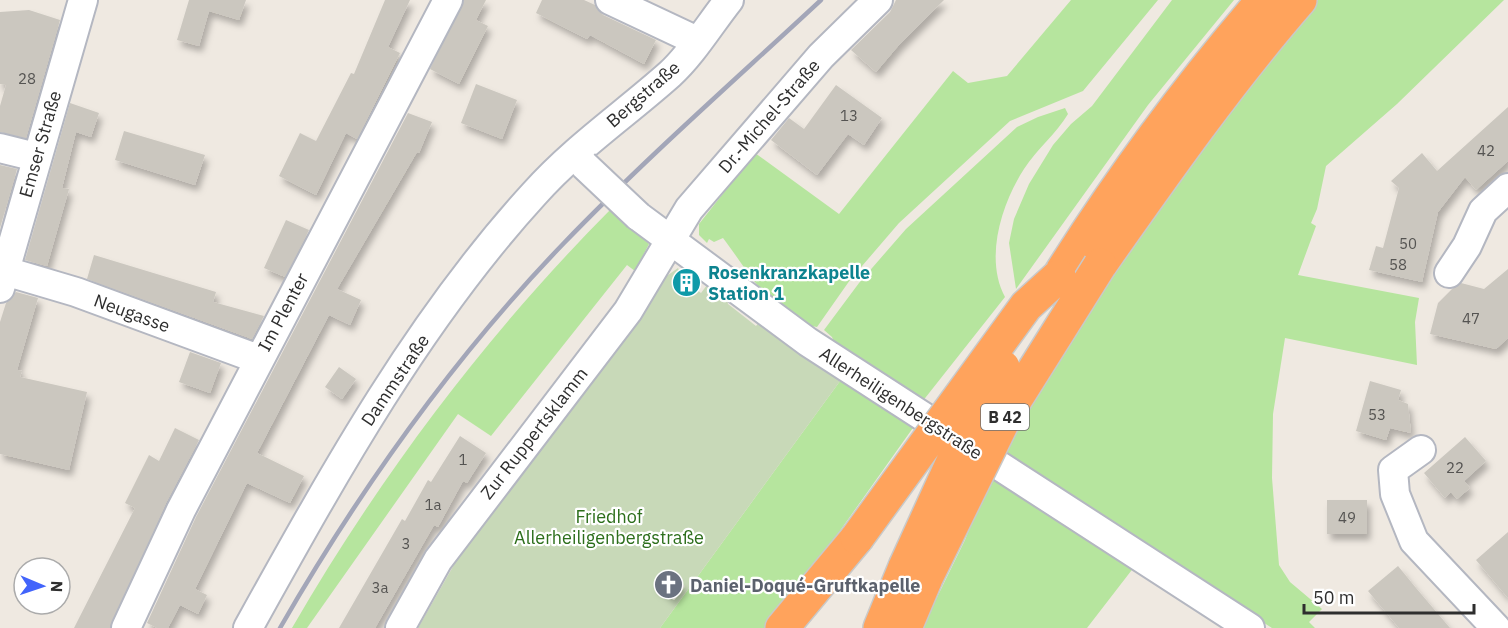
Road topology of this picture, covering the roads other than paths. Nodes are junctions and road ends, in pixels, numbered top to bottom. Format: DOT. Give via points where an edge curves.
graph roads {
  1 [pos="82,0"];
  2 [pos="448,0"];
  3 [pos="610,0"];
  4 [pos="729,0"];
  5 [pos="878,0"];
  6 [pos="1263,0"];
  7 [pos="1300,0"];
  8 [pos="697,41"];
  9 [pos="0,148"];
  10 [pos="36,157"];
  11 [pos="578,159"];
  12 [pos="1508,188"];
  13 [pos="672,241"];
  14 [pos="1088,256"];
  15 [pos="1449,273"];
  16 [pos="1059,276"];
  17 [pos="2,279"];
  18 [pos="258,360"];
  19 [pos="1421,450"];
  20 [pos="916,573"];
  21 [pos="126,628"];
  22 [pos="248,628"];
  23 [pos="400,628"];
  24 [pos="782,628"];
  25 [pos="880,628"];
  26 [pos="905,628"];
  27 [pos="1250,628"];
  28 [pos="1496,628"];
  1 -- 10 [label="street, Emser Straße"];
  2 -- 18 [label="street, Im Plenter"];
  3 -- 8 [label="street"];
  4 -- 8 [label="street, Bergstraße"];
  5 -- 13 [label="street, Dr.-Michel-Straße" via="820,56 689,209"];
  6 -- 14 [label="highway, B 42" via="1178,104"];
  7 -- 14 [label="highway, B 42"];
  8 -- 11 [label="street, Bergstraße" via="672,73"];
  9 -- 10 [label="street"];
  10 -- 17 [label="street, Emser Straße"];
  11 -- 13 [label="street, Allerheiligenbergstraße, bridge" via="638,216"];
  11 -- 22 [label="street, Dammstraße" via="502,230 408,359 348,451"];
  12 -- 15 [label="street" via="1483,211"];
  13 -- 23 [label="street, Zur Ruppertsklamm" via="628,311 438,560"];
  13 -- 27 [label="street, Allerheiligenbergstraße" via="808,342"];
  14 -- 16 [label="highway, B 42"];
  14 -- 20 [label="highway, B 42, bridge" via="1043,353"];
  16 -- 20 [label="highway, B 42, bridge" via="975,419"];
  16 -- 24 [label="highway, bridge" via="1026,306 857,538"];
  17 -- 18 [label="street, Neugasse" via="76,292"];
  18 -- 21 [label="street, Im Plenter"];
  19 -- 28 [label="street" via="1393,470 1395,494 1414,541"];
  20 -- 25 [label="highway, B 42"];
  20 -- 26 [label="highway, B 42"];
}
